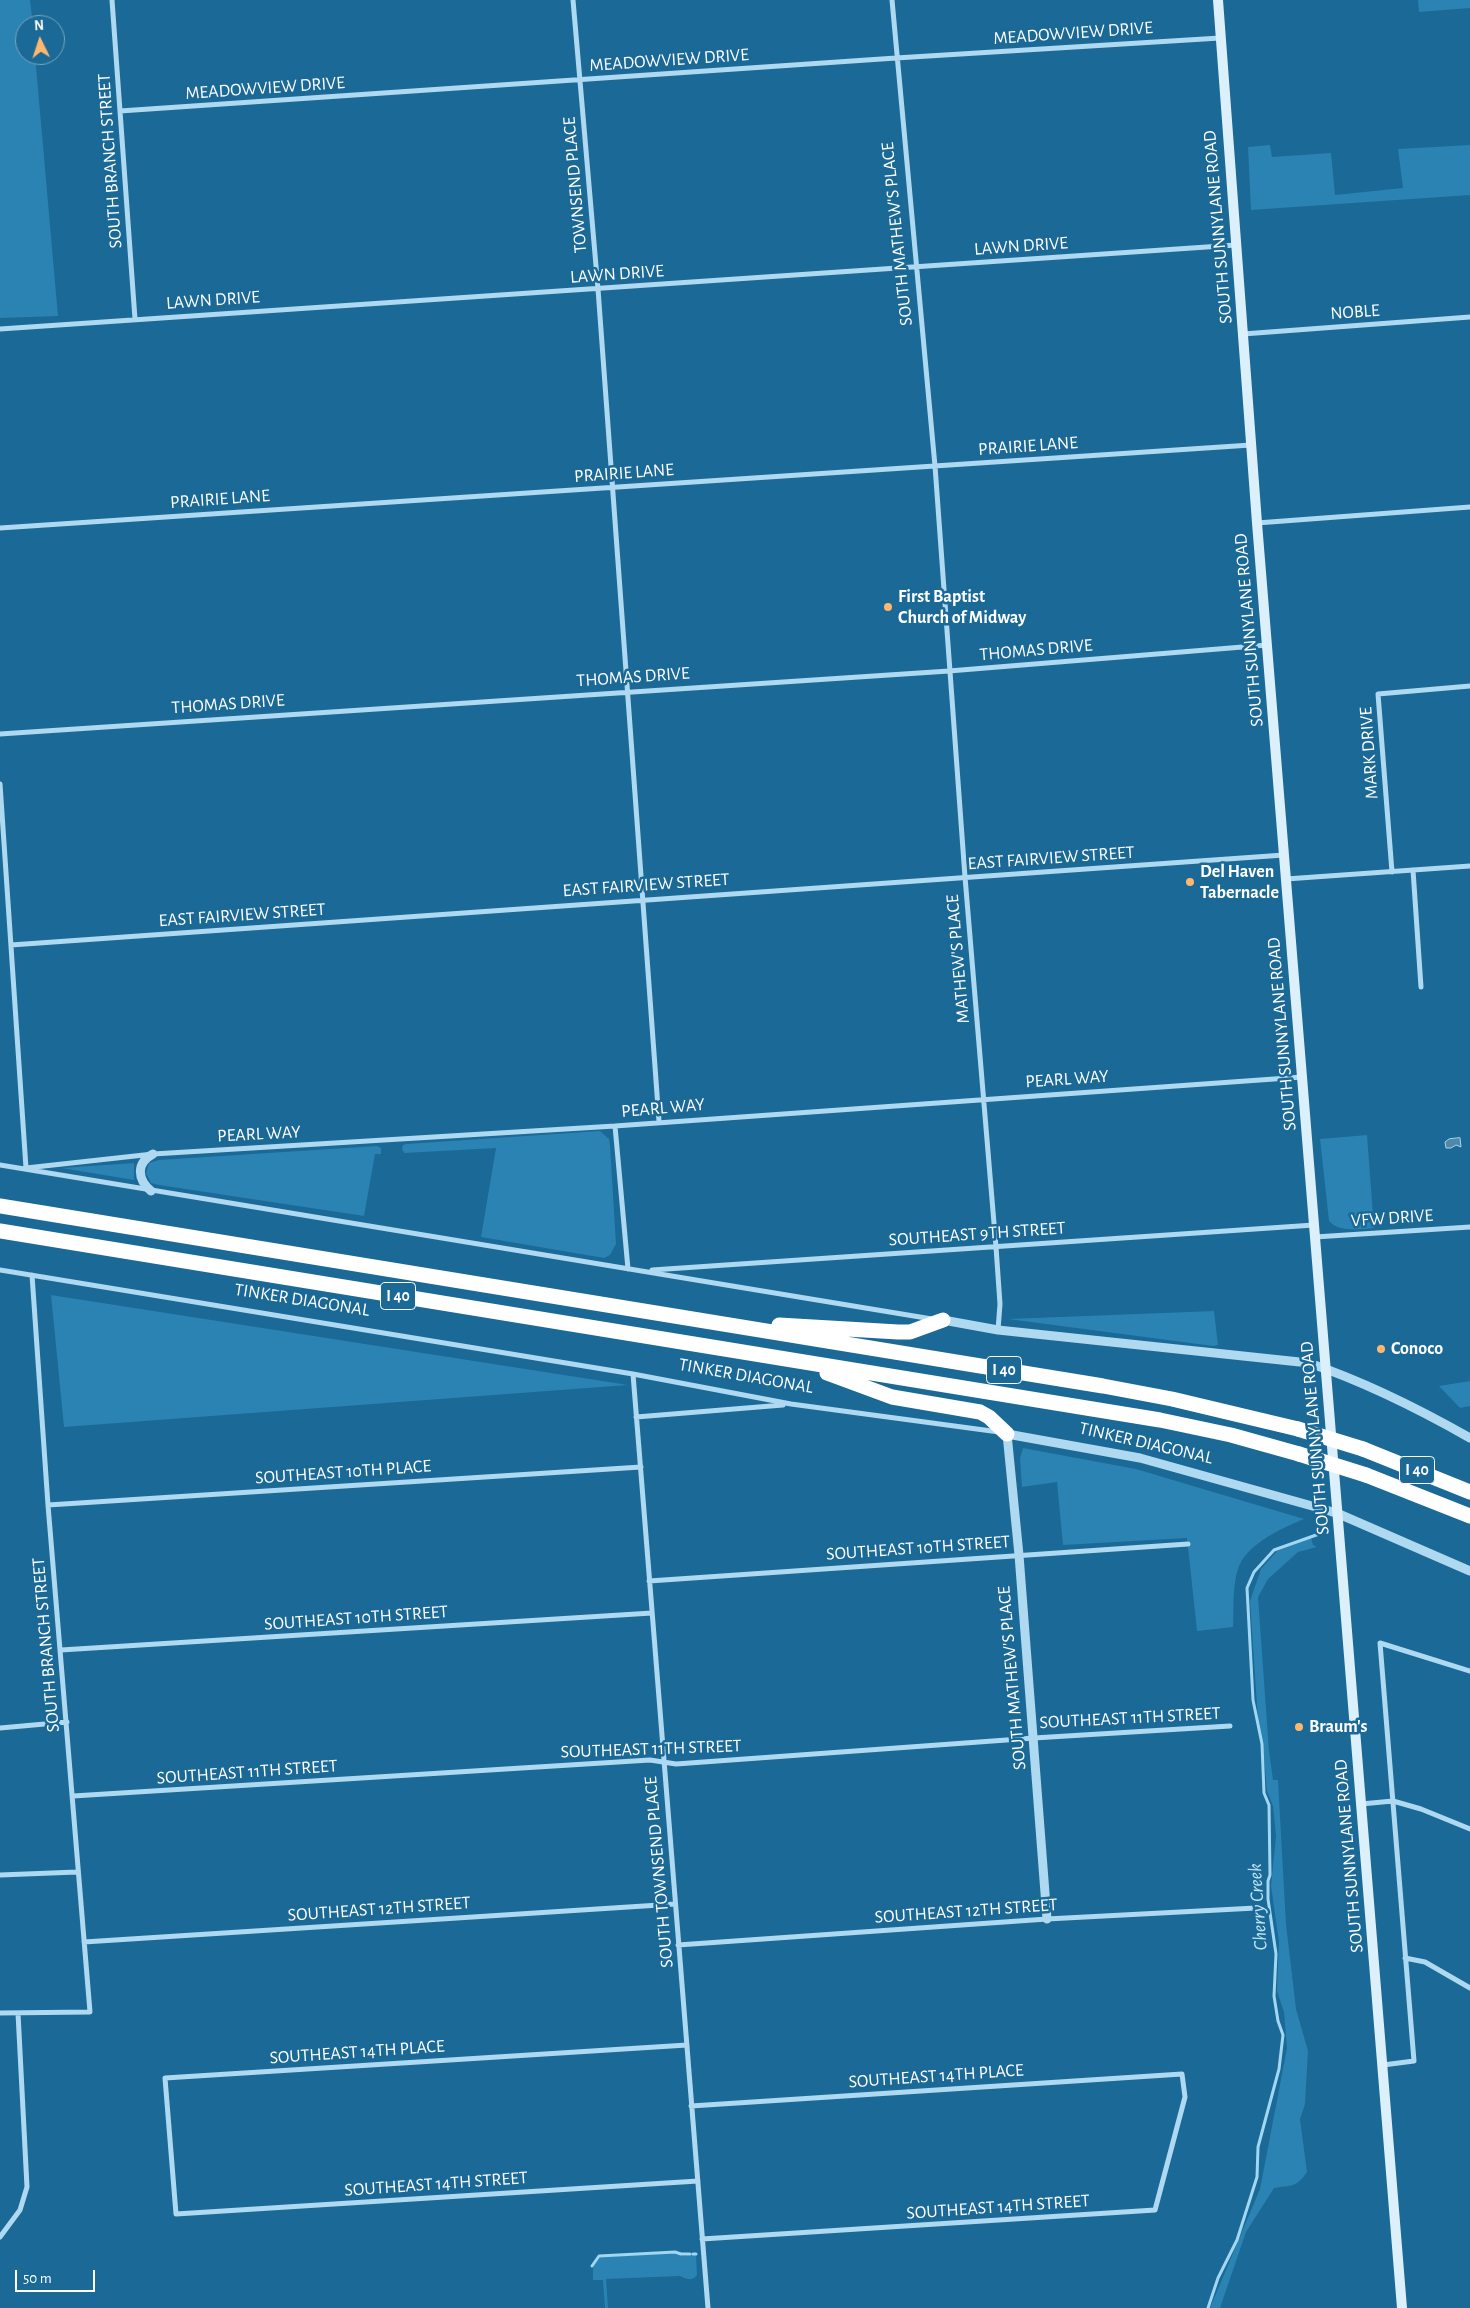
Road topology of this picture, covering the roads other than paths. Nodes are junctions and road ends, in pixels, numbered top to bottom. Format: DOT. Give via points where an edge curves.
graph roads {
  1 [pos="112,0"];
  2 [pos="573,0"];
  3 [pos="892,0"];
  4 [pos="1218,0"];
  5 [pos="1220,38"];
  6 [pos="896,58"];
  7 [pos="578,79"];
  8 [pos="120,112"];
  9 [pos="1236,245"];
  10 [pos="917,267"];
  11 [pos="598,289"];
  12 [pos="1470,317"];
  13 [pos="135,319"];
  14 [pos="0,329"];
  15 [pos="1243,334"];
  16 [pos="1250,445"];
  17 [pos="935,466"];
  18 [pos="613,487"];
  19 [pos="1470,506"];
  20 [pos="1256,523"];
  21 [pos="0,528"];
  22 [pos="1266,645"];
  23 [pos="949,671"];
  24 [pos="1470,686"];
  25 [pos="629,691"];
  26 [pos="0,734"];
  27 [pos="0,784"];
  28 [pos="1284,855"];
  29 [pos="1470,866"];
  30 [pos="1414,870"];
  31 [pos="1392,872"];
  32 [pos="965,878"];
  33 [pos="1286,879"];
  34 [pos="642,899"];
  35 [pos="11,945"];
  36 [pos="1421,987"];
  37 [pos="1302,1077"];
  38 [pos="983,1099"];
  39 [pos="659,1121"];
  40 [pos="615,1126"];
  41 [pos="153,1154"];
  42 [pos="0,1165"];
  43 [pos="26,1168"];
  44 [pos="151,1191"];
  45 [pos="0,1206"];
  46 [pos="1314,1225"];
  47 [pos="1470,1227"];
  48 [pos="0,1231"];
  49 [pos="1315,1237"];
  50 [pos="996,1247"];
  51 [pos="628,1269"];
  52 [pos="0,1270"];
  53 [pos="642,1270"];
  54 [pos="32,1274"];
  55 [pos="943,1320"];
  56 [pos="707,1322"];
  57 [pos="998,1330"];
  58 [pos="795,1361"];
  59 [pos="1326,1369"];
  60 [pos="633,1374"];
  61 [pos="791,1404"];
  62 [pos="636,1417"];
  63 [pos="1007,1434"];
  64 [pos="1470,1438"];
  65 [pos="640,1467"];
  66 [pos="1470,1492"];
  67 [pos="48,1505"];
  68 [pos="1339,1514"];
  69 [pos="1470,1516"];
  70 [pos="1188,1544"];
  71 [pos="1019,1555"];
  72 [pos="1470,1571"];
  73 [pos="649,1581"];
  74 [pos="652,1613"];
  75 [pos="61,1650"];
  76 [pos="1470,1671"];
  77 [pos="67,1722"];
  78 [pos="1230,1726"];
  79 [pos="0,1728"];
  80 [pos="1034,1738"];
  81 [pos="664,1762"];
  82 [pos="73,1796"];
  83 [pos="1393,1802"];
  84 [pos="1361,1804"];
  85 [pos="1470,1829"];
  86 [pos="78,1872"];
  87 [pos="0,1875"];
  88 [pos="675,1904"];
  89 [pos="1256,1908"];
  90 [pos="1047,1919"];
  91 [pos="84,1942"];
  92 [pos="678,1945"];
  93 [pos="1406,1958"];
  94 [pos="1470,1988"];
  95 [pos="0,2013"];
  96 [pos="18,2013"];
  97 [pos="687,2045"];
  98 [pos="1383,2065"];
  99 [pos="1182,2074"];
  100 [pos="691,2106"];
  101 [pos="698,2181"];
  102 [pos="176,2214"];
  103 [pos="0,2237"];
  104 [pos="702,2239"];
  105 [pos="708,2308"];
  106 [pos="1402,2308"];
  1 -- 8 [label="street, SOUTH BRANCH STREET"];
  2 -- 7 [label="street, TOWNSEND PLACE"];
  3 -- 6 [label="street, SOUTH MATHEW'S PLACE"];
  4 -- 5 [label="main road, SOUTH SUNNYLANE ROAD"];
  5 -- 6 [label="street, MEADOWVIEW DRIVE"];
  5 -- 9 [label="main road, SOUTH SUNNYLANE ROAD"];
  6 -- 7 [label="street, MEADOWVIEW DRIVE"];
  6 -- 10 [label="street, SOUTH MATHEW'S PLACE"];
  7 -- 8 [label="street, MEADOWVIEW DRIVE"];
  7 -- 11 [label="street, TOWNSEND PLACE"];
  8 -- 13 [label="street, SOUTH BRANCH STREET"];
  9 -- 10 [label="street, LAWN DRIVE"];
  9 -- 15 [label="main road, SOUTH SUNNYLANE ROAD"];
  10 -- 11 [label="street, LAWN DRIVE"];
  10 -- 17 [label="street, SOUTH MATHEW'S PLACE"];
  11 -- 13 [label="street, LAWN DRIVE"];
  11 -- 18 [label="street, TOWNSEND PLACE"];
  12 -- 15 [label="street, NOBLE"];
  13 -- 14 [label="street, LAWN DRIVE"];
  15 -- 16 [label="main road, SOUTH SUNNYLANE ROAD"];
  16 -- 17 [label="street, PRAIRIE LANE"];
  16 -- 20 [label="main road, SOUTH SUNNYLANE ROAD"];
  17 -- 18 [label="street, PRAIRIE LANE"];
  17 -- 23 [label="street, MATHEW'S PLACE"];
  18 -- 21 [label="street, PRAIRIE LANE"];
  18 -- 25 [label="street"];
  19 -- 20 [label="street"];
  20 -- 22 [label="main road, SOUTH SUNNYLANE ROAD"];
  22 -- 23 [label="street, THOMAS DRIVE"];
  22 -- 28 [label="main road, SOUTH SUNNYLANE ROAD"];
  23 -- 25 [label="street, THOMAS DRIVE"];
  23 -- 32 [label="street, MATHEW'S PLACE"];
  24 -- 31 [label="street, MARK DRIVE" via="1378,694"];
  25 -- 26 [label="street, THOMAS DRIVE"];
  25 -- 34 [label="street"];
  27 -- 35 [label="street"];
  28 -- 32 [label="street, EAST FAIRVIEW STREET"];
  28 -- 33 [label="main road, SOUTH SUNNYLANE ROAD"];
  29 -- 30 [label="street"];
  30 -- 31 [label="street"];
  30 -- 36 [label="street"];
  31 -- 33 [label="street"];
  32 -- 34 [label="street, EAST FAIRVIEW STREET"];
  32 -- 38 [label="street, MATHEW'S PLACE"];
  33 -- 37 [label="main road, SOUTH SUNNYLANE ROAD"];
  34 -- 35 [label="street, EAST FAIRVIEW STREET"];
  34 -- 39 [label="street"];
  35 -- 43 [label="street"];
  37 -- 38 [label="street, PEARL WAY"];
  37 -- 46 [label="main road, SOUTH SUNNYLANE ROAD"];
  38 -- 39 [label="street, PEARL WAY"];
  38 -- 50 [label="street, MATHEW'S PLACE"];
  39 -- 40 [label="street, PEARL WAY"];
  40 -- 41 [label="street, PEARL WAY"];
  40 -- 51 [label="street"];
  41 -- 43 [label="street, PEARL WAY"];
  41 -- 44 [label="street" via="144,1160 139,1172 142,1182"];
  42 -- 43 [label="street"];
  43 -- 44 [label="street"];
  44 -- 51 [label="street"];
  45 -- 56 [label="highway, I 40"];
  46 -- 49 [label="main road, SOUTH SUNNYLANE ROAD"];
  46 -- 50 [label="street, SOUTHEAST 9TH STREET"];
  47 -- 49 [label="street, VFW DRIVE"];
  48 -- 58 [label="highway, TINKER DIAGONAL / I 40"];
  49 -- 59 [label="main road, SOUTH SUNNYLANE ROAD"];
  50 -- 53 [label="street, SOUTHEAST 9TH STREET"];
  50 -- 57 [label="street, MATHEW'S PLACE" via="1000,1304"];
  51 -- 53 [label="street"];
  52 -- 54 [label="street, TINKER DIAGONAL"];
  53 -- 55 [label="street"];
  54 -- 60 [label="street, TINKER DIAGONAL"];
  54 -- 67 [label="street, SOUTH BRANCH STREET"];
  55 -- 56 [label="highway" via="910,1332"];
  55 -- 57 [label="street"];
  56 -- 66 [label="highway, I 40, bridge" via="1190,1403 1298,1429 1363,1450"];
  57 -- 59 [label="street" via="1309,1363"];
  58 -- 63 [label="highway" via="892,1397 980,1412"];
  58 -- 69 [label="highway, TINKER DIAGONAL / I 40, bridge" via="1160,1420 1231,1435 1366,1475"];
  59 -- 64 [label="street" via="1424,1411"];
  59 -- 68 [label="main road, SOUTH SUNNYLANE ROAD"];
  60 -- 61 [label="street, TINKER DIAGONAL"];
  60 -- 62 [label="street, SOUTH TOWNSEND PLACE"];
  61 -- 62 [label="street"];
  61 -- 63 [label="street, TINKER DIAGONAL"];
  62 -- 65 [label="street, SOUTH TOWNSEND PLACE"];
  63 -- 68 [label="street, TINKER DIAGONAL" via="1140,1458"];
  63 -- 71 [label="street, SOUTH MATHEW'S PLACE"];
  65 -- 67 [label="street, SOUTHEAST 10TH PLACE"];
  65 -- 73 [label="street, SOUTH TOWNSEND PLACE"];
  67 -- 75 [label="street, SOUTH BRANCH STREET"];
  68 -- 72 [label="street, TINKER DIAGONAL"];
  68 -- 84 [label="main road, SOUTH SUNNYLANE ROAD"];
  70 -- 71 [label="street, SOUTHEAST 10TH STREET"];
  71 -- 73 [label="street, SOUTHEAST 10TH STREET"];
  71 -- 80 [label="street, SOUTH MATHEW'S PLACE"];
  73 -- 74 [label="street, SOUTH TOWNSEND PLACE"];
  74 -- 75 [label="street, SOUTHEAST 10TH STREET"];
  74 -- 81 [label="street, SOUTH TOWNSEND PLACE"];
  75 -- 77 [label="street, SOUTH BRANCH STREET"];
  76 -- 83 [label="street" via="1380,1643"];
  77 -- 79 [label="street"];
  77 -- 82 [label="street, SOUTH BRANCH STREET"];
  78 -- 80 [label="street, SOUTHEAST 11TH STREET"];
  80 -- 81 [label="street, SOUTHEAST 11TH STREET"];
  80 -- 90 [label="street, SOUTH MATHEW'S PLACE"];
  81 -- 82 [label="street, SOUTHEAST 11TH STREET" via="650,1760"];
  81 -- 88 [label="street, SOUTH TOWNSEND PLACE"];
  82 -- 86 [label="street, SOUTH BRANCH STREET"];
  83 -- 84 [label="street"];
  83 -- 85 [label="street" via="1421,1808"];
  83 -- 93 [label="street"];
  84 -- 98 [label="main road, SOUTH SUNNYLANE ROAD"];
  86 -- 87 [label="street"];
  86 -- 91 [label="street, SOUTH BRANCH STREET"];
  88 -- 91 [label="street, SOUTHEAST 12TH STREET"];
  88 -- 92 [label="street, SOUTH TOWNSEND PLACE"];
  89 -- 90 [label="street, SOUTHEAST 12TH STREET"];
  90 -- 92 [label="street, SOUTHEAST 12TH STREET"];
  91 -- 96 [label="street, SOUTH BRANCH STREET" via="90,2012"];
  92 -- 97 [label="street, SOUTH TOWNSEND PLACE"];
  93 -- 94 [label="street" via="1425,1962"];
  93 -- 98 [label="street" via="1414,2061"];
  95 -- 96 [label="street"];
  96 -- 103 [label="street" via="27,2187 20,2210"];
  97 -- 100 [label="street, SOUTH TOWNSEND PLACE"];
  97 -- 102 [label="street, SOUTHEAST 14TH PLACE" via="164,2078"];
  98 -- 106 [label="main road, SOUTH SUNNYLANE ROAD"];
  99 -- 100 [label="street, SOUTHEAST 14TH PLACE"];
  99 -- 104 [label="street, SOUTHEAST 14TH STREET" via="1185,2097 1155,2210"];
  100 -- 101 [label="street, SOUTH TOWNSEND PLACE"];
  101 -- 102 [label="street, SOUTHEAST 14TH STREET"];
  101 -- 104 [label="street, SOUTH TOWNSEND PLACE"];
  104 -- 105 [label="street, SOUTH TOWNSEND PLACE"];
}
